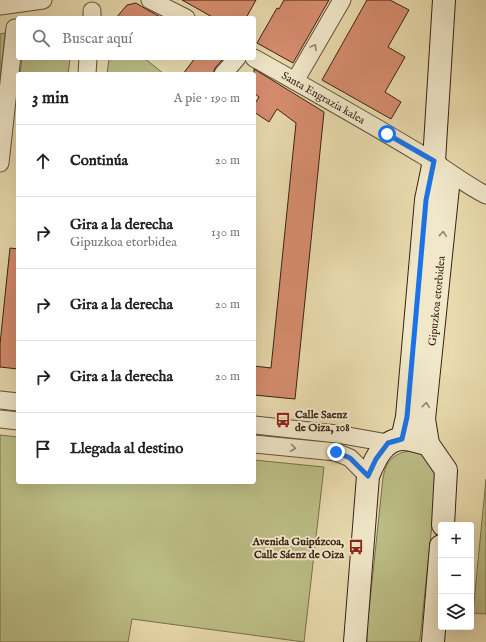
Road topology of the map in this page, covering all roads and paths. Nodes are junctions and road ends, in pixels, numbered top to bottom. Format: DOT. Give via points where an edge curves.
graph roads {
  1 [pos="43,0"];
  2 [pos="150,0"];
  3 [pos="342,0"];
  4 [pos="444,0"];
  5 [pos="0,6"];
  6 [pos="182,10"];
  7 [pos="15,28"];
  8 [pos="256,59"];
  9 [pos="88,60"];
  10 [pos="235,60"];
  11 [pos="87,72"];
  12 [pos="224,72"];
  13 [pos="295,80"];
  14 [pos="8,112"];
  15 [pos="434,161"];
  16 [pos="0,163"];
  17 [pos="486,195"];
  18 [pos="0,400"];
  19 [pos="16,402"];
  20 [pos="0,419"];
  21 [pos="16,421"];
  22 [pos="256,425"];
  23 [pos="395,441"];
  24 [pos="256,444"];
  25 [pos="428,444"];
  26 [pos="368,476"];
  27 [pos="442,522"];
  28 [pos="440,558"];
  29 [pos="435,641"];
  30 [pos="355,642"];
  1 -- 5 [label="street"];
  2 -- 6 [label="street"];
  13 -- 3 [label="street, one-way"];
  4 -- 15 [label="main road, Gipuzkoa etorbidea"];
  7 -- 14 [label="street"];
  8 -- 13 [label="street, Santa Engrazia kalea"];
  9 -- 11 [label="street"];
  10 -- 12 [label="street"];
  13 -- 15 [label="street, Santa Engrazia kalea"];
  14 -- 16 [label="street"];
  15 -- 17 [label="street, Santa Engrazia kalea"];
  15 -- 23 [label="main road, Gipuzkoa etorbidea" via="426,200 407,417"];
  25 -- 15 [label="main road, Gipuzkoa etorbidea, one-way" via="424,419 448,187"];
  18 -- 19 [label="street"];
  20 -- 21 [label="street"];
  22 -- 23 [label="street"];
  23 -- 25 [label="main road"];
  23 -- 26 [label="main road" via="376,459"];
  24 -- 26 [label="street, one-way" via="336,452 350,458"];
  25 -- 27 [label="main road" via="446,470"];
  26 -- 30 [label="main road"];
  28 -- 29 [label="main road"];
}
